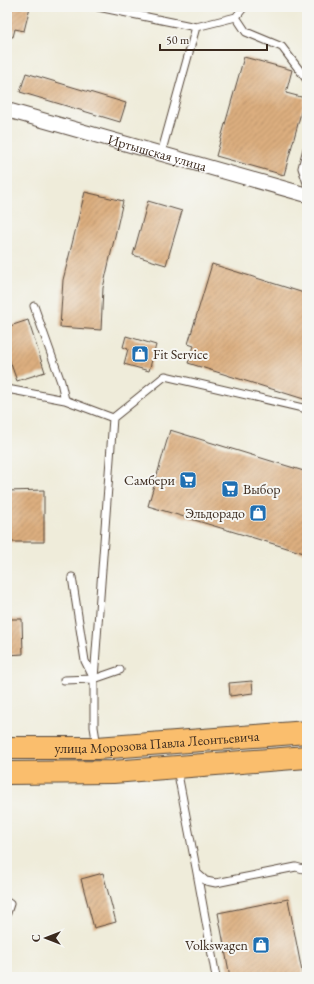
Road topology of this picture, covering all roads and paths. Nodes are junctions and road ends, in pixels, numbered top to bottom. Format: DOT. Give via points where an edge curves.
graph roads {
  1 [pos="98,7"];
  2 [pos="244,7"];
  3 [pos="236,17"];
  4 [pos="196,27"];
  5 [pos="307,80"];
  6 [pos="7,110"];
  7 [pos="307,149"];
  8 [pos="161,154"];
  9 [pos="307,183"];
  10 [pos="307,195"];
  11 [pos="34,306"];
  12 [pos="7,389"];
  13 [pos="65,400"];
  14 [pos="307,409"];
  15 [pos="113,418"];
  16 [pos="72,577"];
  17 [pos="120,670"];
  18 [pos="94,679"];
  19 [pos="64,680"];
  20 [pos="307,732"];
  21 [pos="7,748"];
  22 [pos="97,748"];
  23 [pos="307,757"];
  24 [pos="177,768"];
  25 [pos="7,773"];
  26 [pos="307,870"];
  27 [pos="197,873"];
  28 [pos="7,902"];
  29 [pos="7,913"];
  30 [pos="216,977"];
  1 -- 4 [label="lane"];
  2 -- 3 [label="lane"];
  3 -- 4 [label="lane"];
  3 -- 5 [label="lane" via="246,32 282,47"];
  4 -- 8 [label="lane"];
  6 -- 8 [label="street, Иртышская улица"];
  7 -- 9 [label="lane" via="302,168"];
  8 -- 10 [label="street, Иртышская улица"];
  11 -- 13 [label="lane"];
  12 -- 13 [label="lane"];
  13 -- 15 [label="lane"];
  14 -- 15 [label="lane" via="165,376"];
  15 -- 18 [label="lane"];
  16 -- 18 [label="lane" via="85,661"];
  17 -- 18 [label="lane"];
  18 -- 19 [label="lane"];
  18 -- 22 [label="lane" via="94,727"];
  20 -- 22 [label="main road, улица Морозова Павла Леонтьевича"];
  21 -- 22 [label="main road, улица Морозова Павла Леонтьевича"];
  23 -- 24 [label="main road, улица Морозова Павла Леонтьевича"];
  24 -- 25 [label="main road, улица Морозова Павла Леонтьевича" via="113,772"];
  24 -- 27 [label="lane"];
  26 -- 27 [label="lane" via="296,867 216,883 206,881"];
  27 -- 30 [label="lane"];
  28 -- 29 [label="lane" via="10,904"];
}
